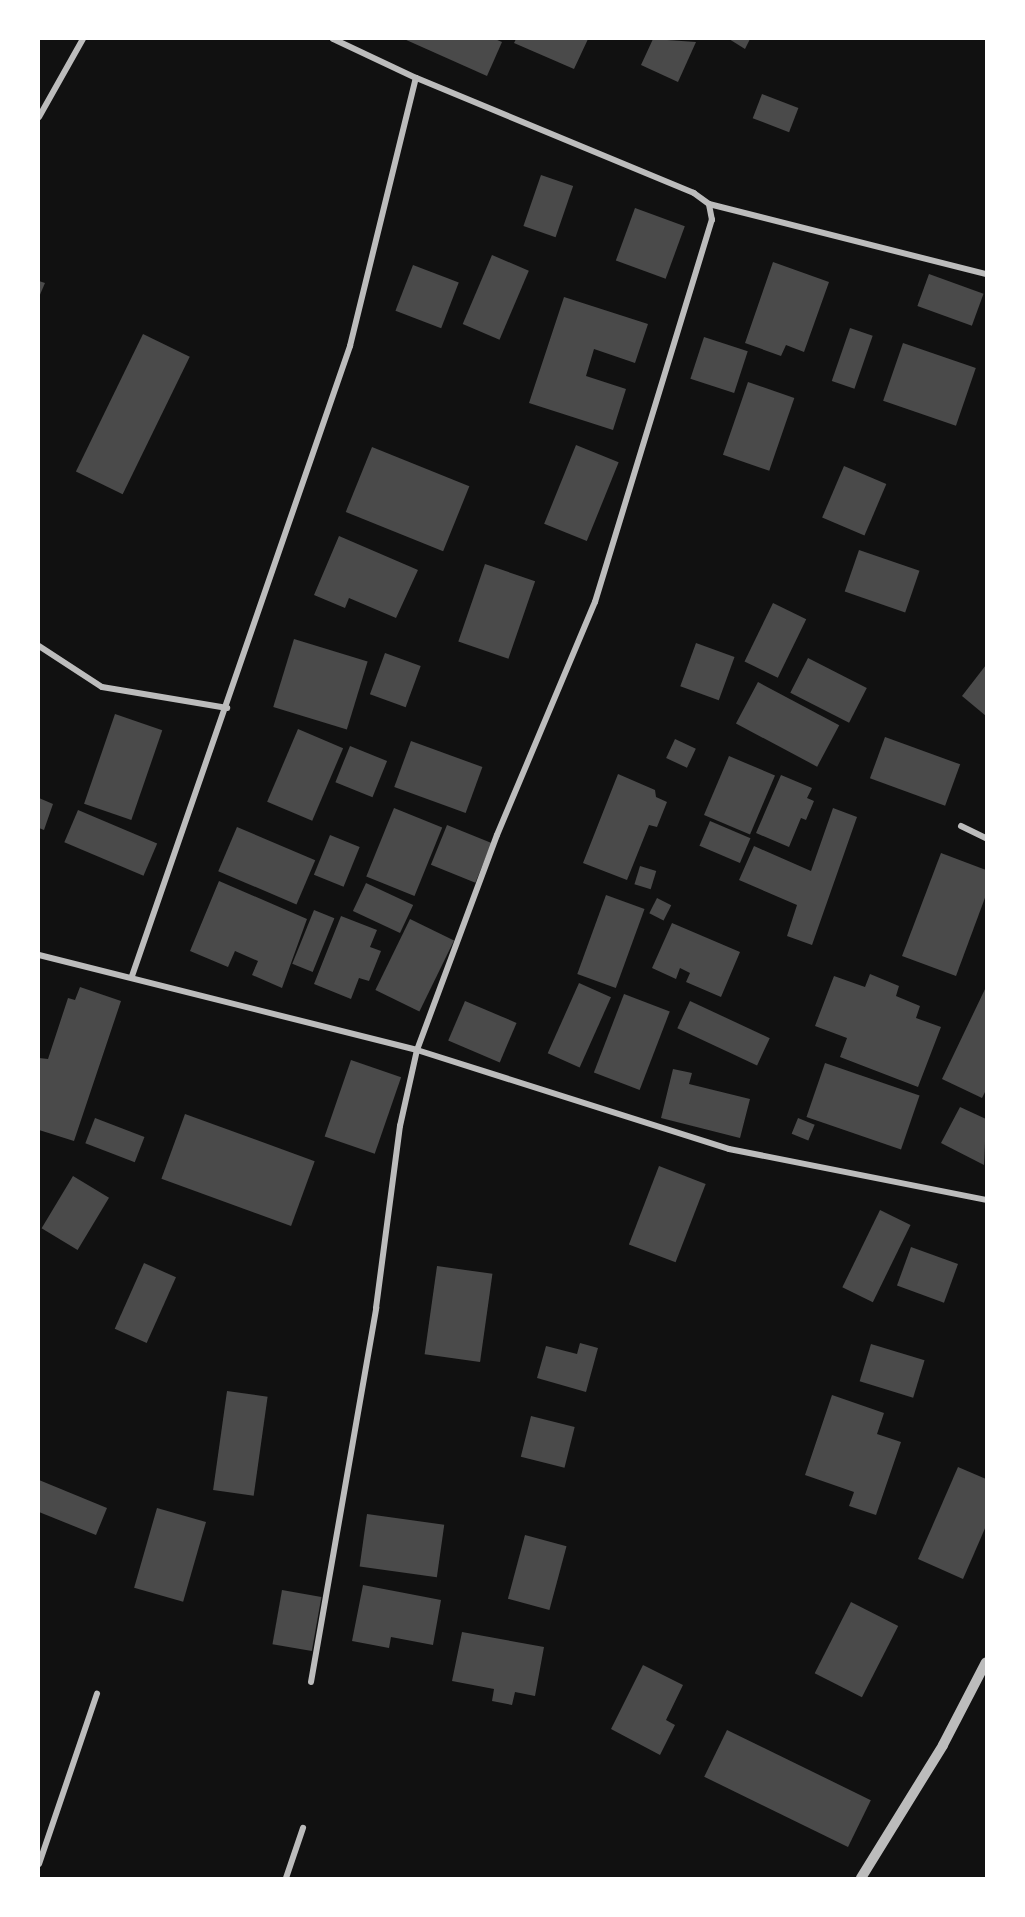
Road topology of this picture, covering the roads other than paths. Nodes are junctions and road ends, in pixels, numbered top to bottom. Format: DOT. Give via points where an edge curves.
graph roads {
  1 [pos="84,39"];
  2 [pos="333,39"];
  3 [pos="345,42"];
  4 [pos="416,78"];
  5 [pos="39,117"];
  6 [pos="709,204"];
  7 [pos="986,274"];
  8 [pos="39,646"];
  9 [pos="227,708"];
  10 [pos="961,826"];
  11 [pos="986,838"];
  12 [pos="39,955"];
  13 [pos="132,976"];
  14 [pos="417,1050"];
  15 [pos="986,1200"];
  16 [pos="986,1662"];
  17 [pos="311,1682"];
  18 [pos="97,1694"];
  19 [pos="303,1828"];
  20 [pos="39,1864"];
  21 [pos="286,1878"];
  22 [pos="861,1878"];
  1 -- 5 [label="street"];
  2 -- 3 [label="street"];
  3 -- 4 [label="street"];
  4 -- 6 [label="street" via="694,193"];
  4 -- 9 [label="street" via="350,346"];
  6 -- 7 [label="street"];
  6 -- 14 [label="street" via="712,220 595,602 497,835"];
  8 -- 9 [label="street" via="102,687"];
  9 -- 13 [label="street"];
  10 -- 11 [label="street"];
  12 -- 13 [label="street"];
  13 -- 14 [label="street"];
  14 -- 15 [label="street" via="729,1149"];
  14 -- 17 [label="street" via="400,1126 375,1308"];
  16 -- 22 [label="street" via="943,1745"];
  18 -- 20 [label="street"];
  19 -- 21 [label="street"];
}
